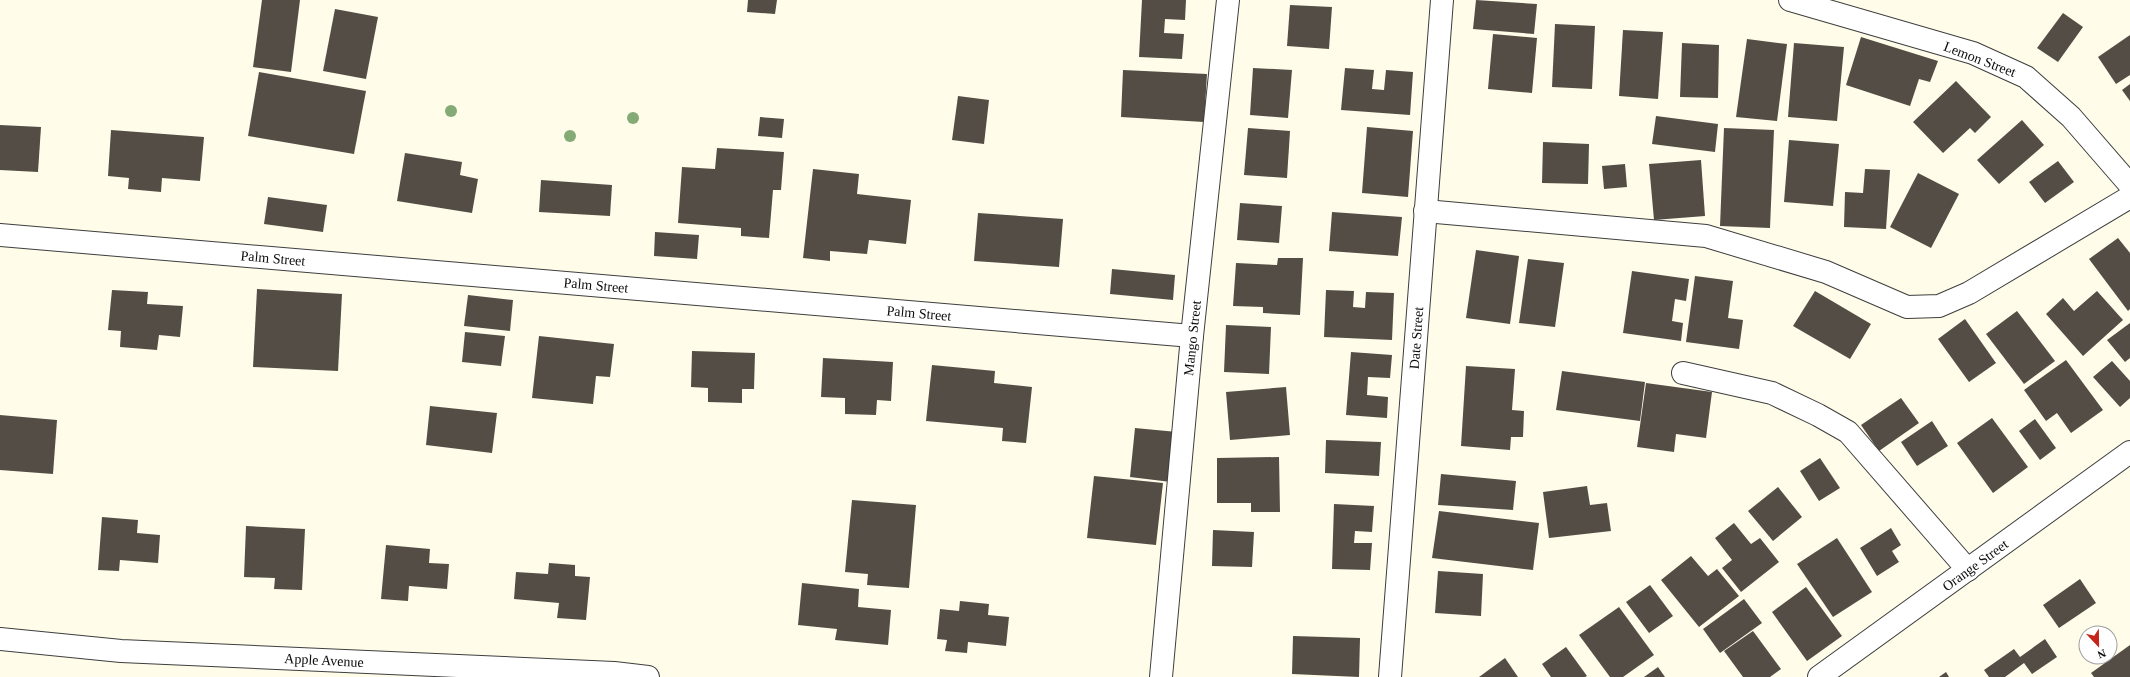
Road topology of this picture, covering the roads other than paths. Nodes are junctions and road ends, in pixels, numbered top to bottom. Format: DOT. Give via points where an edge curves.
graph roads {
  1 [pos="1228,0"];
  2 [pos="1442,0"];
  3 [pos="1790,0"];
  4 [pos="2130,185"];
  5 [pos="2130,197"];
  6 [pos="1425,211"];
  7 [pos="0,235"];
  8 [pos="1192,336"];
  9 [pos="1683,373"];
  10 [pos="2130,452"];
  11 [pos="1968,570"];
  12 [pos="0,639"];
  13 [pos="648,677"];
  14 [pos="1161,677"];
  15 [pos="1390,677"];
  16 [pos="1819,677"];
  1 -- 8 [label="street, Mango Street"];
  2 -- 6 [label="street, Date Street"];
  3 -- 4 [label="street, Lemon Street" via="1973,53 2026,77 2071,118"];
  5 -- 6 [label="street" via="1969,293 1939,306 1907,307 1826,272 1706,236"];
  6 -- 15 [label="street, Date Street"];
  7 -- 8 [label="street, Palm Street"];
  8 -- 14 [label="street, Mango Street"];
  9 -- 11 [label="street" via="1772,393 1818,414 1848,432"];
  10 -- 11 [label="street, Orange Street"];
  11 -- 16 [label="street, Orange Street"];
  12 -- 13 [label="street, Apple Avenue" via="121,651"];
}
